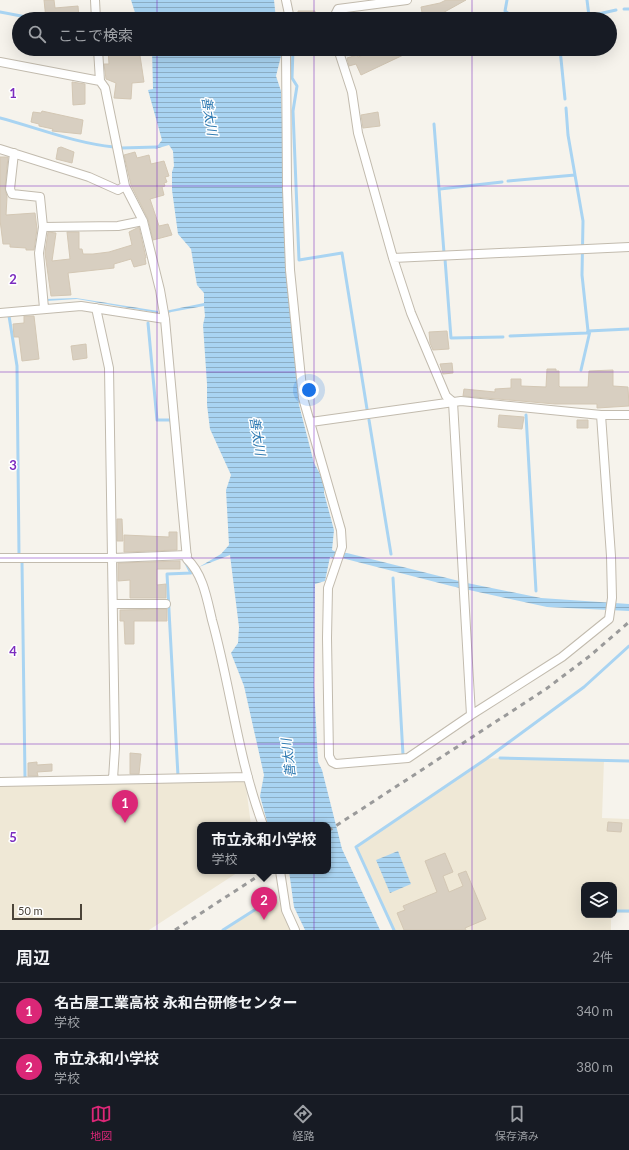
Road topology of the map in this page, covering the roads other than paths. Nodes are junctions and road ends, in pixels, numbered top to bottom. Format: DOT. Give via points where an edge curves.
graph roads {
  1 [pos="95,0"];
  2 [pos="286,0"];
  3 [pos="407,0"];
  4 [pos="385,1"];
  5 [pos="96,12"];
  6 [pos="289,12"];
  7 [pos="336,12"];
  8 [pos="98,56"];
  9 [pos="286,56"];
  10 [pos="340,56"];
  11 [pos="0,62"];
  12 [pos="100,81"];
  13 [pos="0,149"];
  14 [pos="14,154"];
  15 [pos="126,186"];
  16 [pos="143,221"];
  17 [pos="43,227"];
  18 [pos="629,247"];
  19 [pos="393,258"];
  20 [pos="44,308"];
  21 [pos="96,308"];
  22 [pos="0,313"];
  23 [pos="165,319"];
  24 [pos="453,402"];
  25 [pos="601,415"];
  26 [pos="629,415"];
  27 [pos="310,422"];
  28 [pos="187,555"];
  29 [pos="0,558"];
  30 [pos="112,558"];
  31 [pos="113,604"];
  32 [pos="166,604"];
  33 [pos="471,716"];
  34 [pos="248,778"];
  35 [pos="113,779"];
  36 [pos="0,782"];
  37 [pos="262,822"];
  38 [pos="280,874"];
  39 [pos="295,930"];
  1 -- 5 [label="street"];
  2 -- 6 [label="street"];
  3 -- 4 [label="street"];
  4 -- 7 [label="street" via="338,9"];
  8 -- 12 [label="street"];
  9 -- 27 [label="street" via="290,270 303,398"];
  10 -- 19 [label="street" via="352,92 358,132"];
  11 -- 12 [label="street"];
  12 -- 15 [label="street" via="105,88"];
  13 -- 14 [label="street"];
  14 -- 15 [label="street" via="89,177 118,190"];
  14 -- 17 [label="street" via="10,189 12,194 40,197"];
  15 -- 16 [label="street"];
  16 -- 17 [label="street" via="118,226"];
  16 -- 23 [label="street"];
  17 -- 20 [label="street" via="39,253"];
  18 -- 19 [label="street"];
  19 -- 24 [label="street" via="426,351 446,396"];
  20 -- 21 [label="street"];
  20 -- 22 [label="street"];
  21 -- 23 [label="street"];
  21 -- 30 [label="street" via="109,368"];
  23 -- 28 [label="street"];
  24 -- 25 [label="street"];
  24 -- 27 [label="street"];
  24 -- 33 [label="street"];
  25 -- 26 [label="street"];
  25 -- 33 [label="street" via="611,556 612,598 609,619 562,657"];
  27 -- 33 [label="street" via="340,530 342,547 328,588 328,728 332,762 336,764 408,758"];
  28 -- 30 [label="street"];
  28 -- 34 [label="street" via="203,585 209,606"];
  29 -- 30 [label="street"];
  30 -- 31 [label="street"];
  31 -- 32 [label="street"];
  31 -- 35 [label="street"];
  34 -- 35 [label="street"];
  34 -- 37 [label="street"];
  35 -- 36 [label="street"];
  38 -- 39 [label="street" via="286,910"];
}
